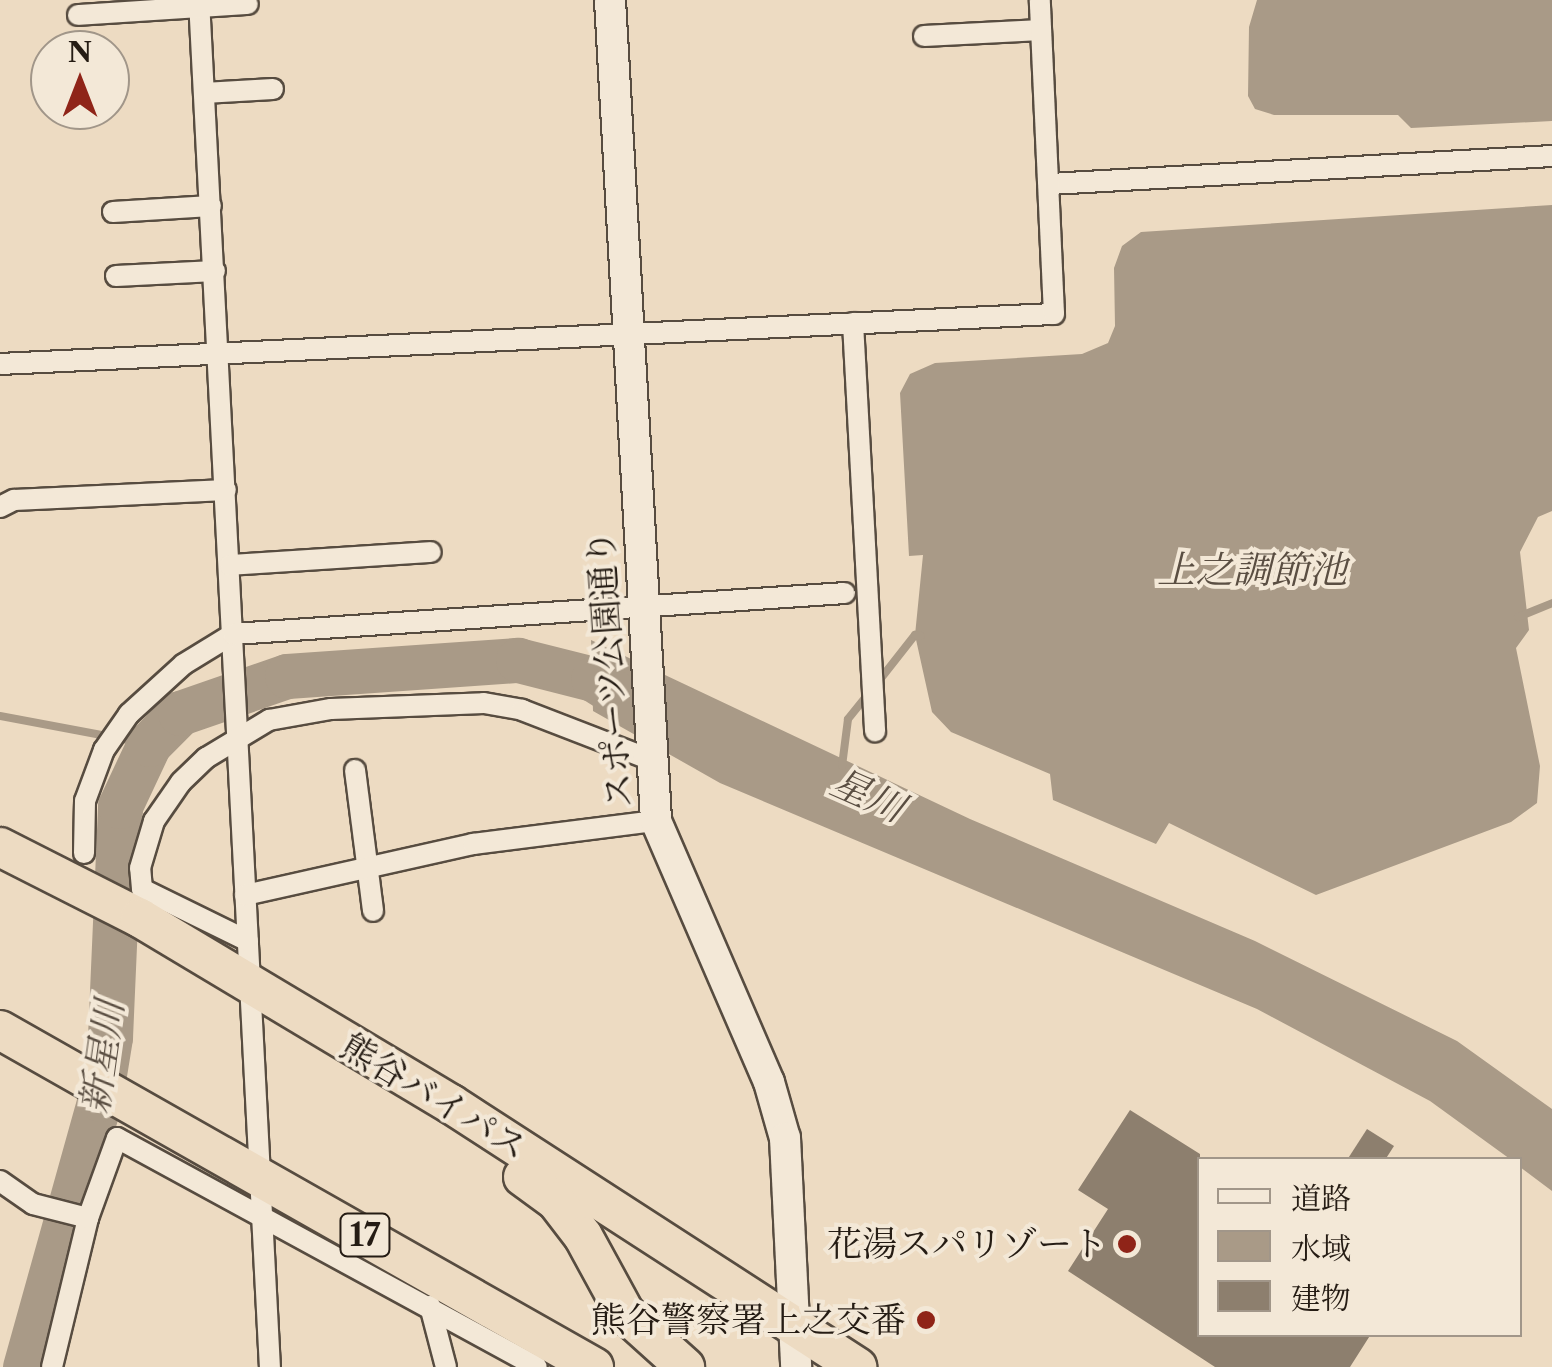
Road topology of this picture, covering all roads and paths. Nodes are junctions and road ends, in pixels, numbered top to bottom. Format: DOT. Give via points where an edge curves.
graph roads {
  1 [pos="610,0"];
  2 [pos="1040,0"];
  3 [pos="199,4"];
  4 [pos="248,4"];
  5 [pos="78,15"];
  6 [pos="1041,30"];
  7 [pos="924,36"];
  8 [pos="273,89"];
  9 [pos="204,92"];
  10 [pos="1552,156"];
  11 [pos="1050,184"];
  12 [pos="210,206"];
  13 [pos="113,212"];
  14 [pos="214,271"];
  15 [pos="116,276"];
  16 [pos="853,324"];
  17 [pos="627,336"];
  18 [pos="219,353"];
  19 [pos="0,364"];
  20 [pos="226,490"];
  21 [pos="0,507"];
  22 [pos="431,552"];
  23 [pos="230,565"];
  24 [pos="846,593"];
  25 [pos="643,621"];
  26 [pos="233,634"];
  27 [pos="875,731"];
  28 [pos="236,738"];
  29 [pos="649,759"];
  30 [pos="355,770"];
  31 [pos="656,821"];
  32 [pos="0,847"];
  33 [pos="367,868"];
  34 [pos="81,869"];
  35 [pos="246,894"];
  36 [pos="373,911"];
  37 [pos="248,941"];
  38 [pos="251,988"];
  39 [pos="0,1030"];
  40 [pos="427,1090"];
  41 [pos="259,1174"];
  42 [pos="0,1181"];
  43 [pos="261,1216"];
  44 [pos="87,1217"];
  45 [pos="430,1306"];
  46 [pos="796,1329"];
  47 [pos="52,1367"];
  48 [pos="270,1367"];
  49 [pos="446,1367"];
  50 [pos="538,1367"];
  51 [pos="594,1367"];
  52 [pos="685,1367"];
  53 [pos="796,1367"];
  54 [pos="857,1367"];
  1 -- 17 [label="street, スポーツ公園通り"];
  2 -- 6 [label="street"];
  3 -- 4 [label="street"];
  3 -- 5 [label="street"];
  3 -- 9 [label="street"];
  6 -- 7 [label="street"];
  6 -- 11 [label="street"];
  8 -- 9 [label="street"];
  9 -- 12 [label="street"];
  10 -- 11 [label="street"];
  11 -- 16 [label="street" via="1054,314"];
  12 -- 13 [label="street"];
  12 -- 14 [label="street"];
  14 -- 15 [label="street"];
  14 -- 18 [label="street"];
  16 -- 17 [label="street"];
  16 -- 27 [label="street"];
  17 -- 18 [label="street"];
  17 -- 25 [label="street, スポーツ公園通り"];
  18 -- 19 [label="street"];
  18 -- 20 [label="street"];
  20 -- 21 [label="street" via="14,500"];
  20 -- 23 [label="street"];
  22 -- 23 [label="street"];
  23 -- 26 [label="street"];
  24 -- 25 [label="street" via="666,603"];
  25 -- 26 [label="street"];
  25 -- 29 [label="street, スポーツ公園通り"];
  26 -- 28 [label="street"];
  26 -- 34 [label="street" via="184,664 124,721 104,750 84,801"];
  28 -- 29 [label="street" via="269,720 331,709 484,703 522,710"];
  28 -- 35 [label="street"];
  28 -- 37 [label="street" via="181,782 154,822 140,868 142,889"];
  29 -- 31 [label="street, スポーツ公園通り"];
  30 -- 33 [label="street"];
  31 -- 33 [label="street" via="473,844"];
  31 -- 46 [label="street, スポーツ公園通り" via="770,1082 785,1138"];
  32 -- 34 [label="highway, 熊谷バイパス"];
  33 -- 35 [label="street"];
  33 -- 36 [label="street"];
  34 -- 38 [label="highway, 熊谷バイパス" via="140,918"];
  35 -- 37 [label="street"];
  37 -- 38 [label="street"];
  38 -- 40 [label="highway, 熊谷バイパス"];
  38 -- 41 [label="street"];
  39 -- 41 [label="highway, 17"];
  40 -- 46 [label="highway, 熊谷バイパス"];
  40 -- 52 [label="highway" via="439,1118 556,1200 625,1312"];
  41 -- 43 [label="street"];
  41 -- 51 [label="highway, 17"];
  42 -- 44 [label="street" via="32,1204"];
  43 -- 44 [label="street" via="118,1138"];
  43 -- 45 [label="street"];
  43 -- 48 [label="street"];
  44 -- 47 [label="street"];
  45 -- 49 [label="street"];
  45 -- 50 [label="street"];
  46 -- 53 [label="street, スポーツ公園通り"];
  46 -- 54 [label="highway, 熊谷バイパス"];
}
